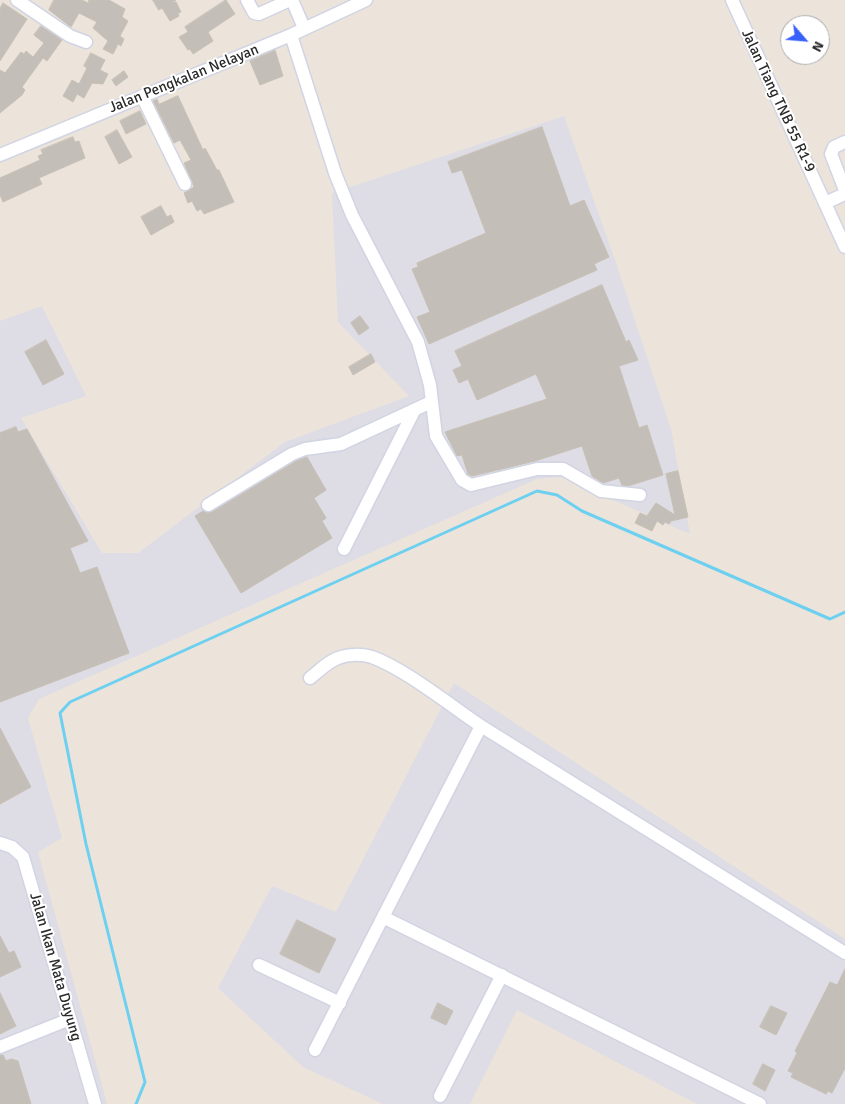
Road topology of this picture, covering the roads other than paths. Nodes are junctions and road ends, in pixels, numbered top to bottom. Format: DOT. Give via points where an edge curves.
graph roads {
  1 [pos="17,0"];
  2 [pos="247,0"];
  3 [pos="291,0"];
  4 [pos="366,0"];
  5 [pos="732,0"];
  6 [pos="304,28"];
  7 [pos="291,35"];
  8 [pos="86,42"];
  9 [pos="142,96"];
  10 [pos="845,142"];
  11 [pos="0,155"];
  12 [pos="185,184"];
  13 [pos="845,192"];
  14 [pos="825,203"];
  15 [pos="845,247"];
  16 [pos="431,402"];
  17 [pos="414,411"];
  18 [pos="640,495"];
  19 [pos="208,505"];
  20 [pos="344,548"];
  21 [pos="310,678"];
  22 [pos="481,726"];
  23 [pos="0,843"];
  24 [pos="383,917"];
  25 [pos="845,952"];
  26 [pos="259,965"];
  27 [pos="502,975"];
  28 [pos="340,1002"];
  29 [pos="70,1019"];
  30 [pos="0,1047"];
  31 [pos="316,1050"];
  32 [pos="440,1096"];
  33 [pos="95,1104"];
  34 [pos="760,1104"];
  1 -- 8 [label="street" via="70,36"];
  2 -- 3 [label="street" via="252,11 259,14"];
  3 -- 6 [label="street"];
  4 -- 6 [label="street, Jalan Pengkalan Nelayan"];
  5 -- 14 [label="street, Jalan Tiang TNB 55 R1-9"];
  6 -- 7 [label="street, Jalan Pengkalan Nelayan"];
  7 -- 9 [label="street, Jalan Pengkalan Nelayan"];
  7 -- 16 [label="street" via="335,173 352,215 418,342 430,385"];
  9 -- 11 [label="street, Jalan Pengkalan Nelayan"];
  9 -- 12 [label="street"];
  10 -- 13 [label="street" via="834,147 831,154"];
  13 -- 14 [label="street"];
  14 -- 15 [label="street, Jalan Tiang TNB 55 R1-9"];
  16 -- 17 [label="street"];
  16 -- 18 [label="street" via="441,448 462,480 471,485 537,469 563,469 601,491"];
  17 -- 19 [label="street" via="341,444 292,454"];
  17 -- 20 [label="street"];
  21 -- 22 [label="street" via="338,658 373,657"];
  22 -- 24 [label="street"];
  22 -- 25 [label="street"];
  23 -- 29 [label="street, Jalan Ikan Mata Duyung" via="12,847 23,858"];
  24 -- 27 [label="street"];
  24 -- 28 [label="street"];
  26 -- 28 [label="street"];
  27 -- 32 [label="street"];
  27 -- 34 [label="street"];
  28 -- 31 [label="street"];
  29 -- 30 [label="street"];
  29 -- 33 [label="street, Jalan Ikan Mata Duyung"];
}
